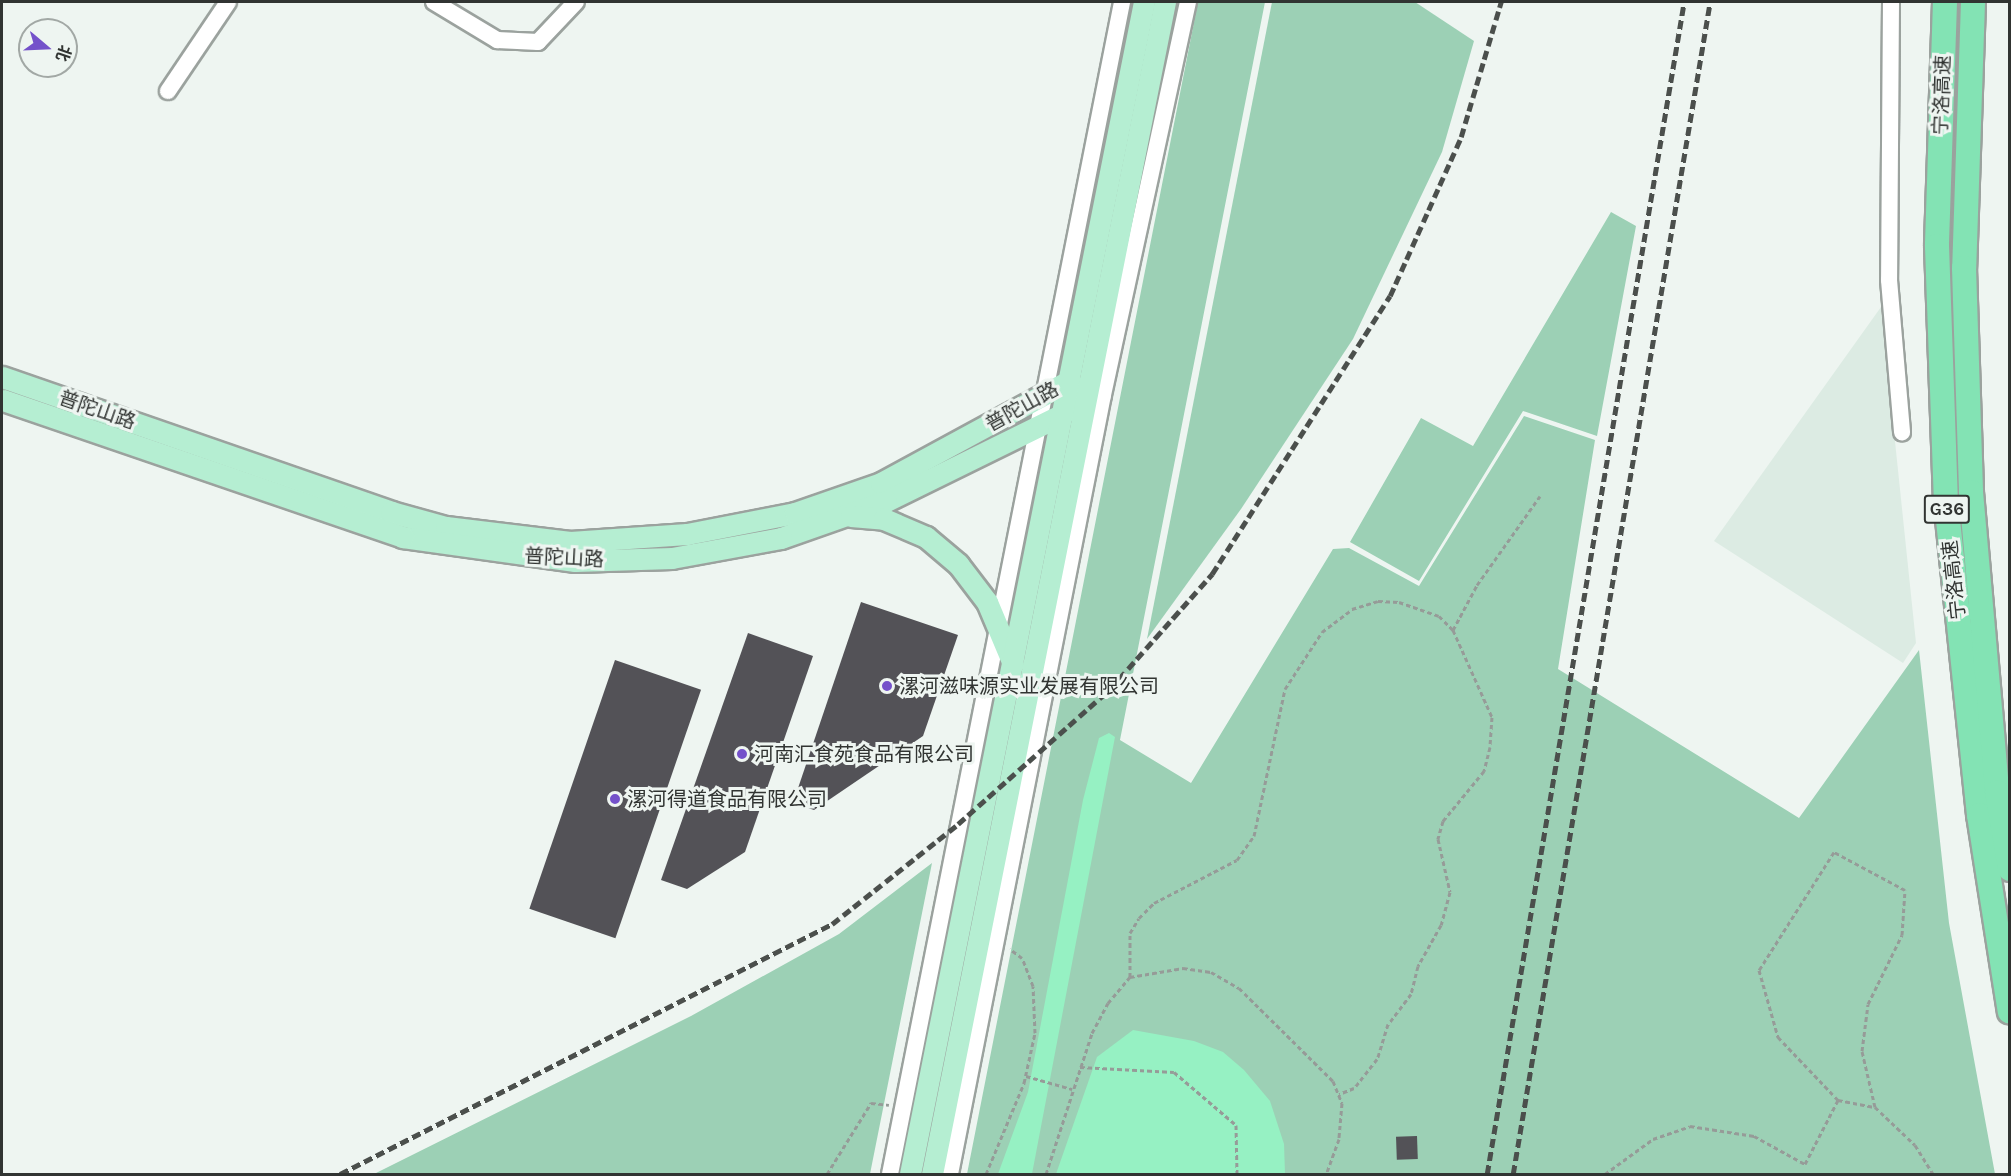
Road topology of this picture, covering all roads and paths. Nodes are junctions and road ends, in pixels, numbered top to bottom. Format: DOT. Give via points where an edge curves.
graph roads {
  1 [pos="228,2"];
  2 [pos="434,2"];
  3 [pos="576,2"];
  4 [pos="1122,2"];
  5 [pos="1144,2"];
  6 [pos="1165,2"];
  7 [pos="1188,2"];
  8 [pos="1891,2"];
  9 [pos="1945,2"];
  10 [pos="1973,2"];
  11 [pos="168,91"];
  12 [pos="2,377"];
  13 [pos="1085,390"];
  14 [pos="1043,395"];
  15 [pos="2,400"];
  16 [pos="1061,415"];
  17 [pos="1037,426"];
  18 [pos="1902,432"];
  19 [pos="1540,496"];
  20 [pos="845,515"];
  21 [pos="1000,626"];
  22 [pos="1453,630"];
  23 [pos="1013,664"];
  24 [pos="2010,868"];
  25 [pos="997,938"];
  26 [pos="1130,977"];
  27 [pos="2010,1012"];
  28 [pos="1080,1067"];
  29 [pos="1028,1076"];
  30 [pos="1072,1089"];
  31 [pos="1339,1094"];
  32 [pos="1838,1100"];
  33 [pos="903,1107"];
  34 [pos="1875,1107"];
  35 [pos="827,1174"];
  36 [pos="890,1174"];
  37 [pos="910,1174"];
  38 [pos="932,1174"];
  39 [pos="950,1174"];
  40 [pos="986,1174"];
  41 [pos="1046,1174"];
  42 [pos="1237,1174"];
  43 [pos="1326,1174"];
  44 [pos="1605,1174"];
  45 [pos="1934,1174"];
  1 -- 11 [label="street"];
  2 -- 3 [label="street" via="497,40 538,42"];
  4 -- 14 [label="street"];
  5 -- 13 [label="main road"];
  6 -- 13 [label="main road"];
  7 -- 13 [label="street"];
  8 -- 18 [label="street" via="1889,280"];
  9 -- 27 [label="highway, 宁洛高速 / G36" via="1937,246 1946,501 1979,815"];
  10 -- 24 [label="highway, 宁洛高速 / G36" via="1964,268 1971,492 1997,792"];
  12 -- 14 [label="main road, 普陀山路" via="390,512 446,527 570,542 687,534 795,513 881,483"];
  13 -- 14 [label="main road, 普陀山路"];
  13 -- 16 [label="main road, 普陀山路"];
  13 -- 25 [label="street"];
  13 -- 38 [label="main road"];
  14 -- 17 [label="street"];
  15 -- 20 [label="main road, 普陀山路" via="404,537 485,552 575,561 672,558 781,538"];
  16 -- 17 [label="main road, 普陀山路"];
  16 -- 23 [label="main road"];
  17 -- 20 [label="main road, 普陀山路" via="886,501"];
  17 -- 21 [label="street"];
  19 -- 22 [label="path" via="1477,585"];
  20 -- 21 [label="main road" via="884,519 926,537 958,564"];
  21 -- 23 [label="main road"];
  21 -- 33 [label="street"];
  22 -- 26 [label="path" via="1439,616 1399,602 1378,600 1352,609 1322,632 1285,689 1254,836 1237,860 1154,903 1139,918 1130,933"];
  22 -- 31 [label="path" via="1492,717 1484,771 1443,821 1438,839 1450,892 1411,994 1388,1024 1377,1059 1354,1088"];
  23 -- 37 [label="main road"];
  25 -- 29 [label="path" via="1022,958 1034,986 1035,1032"];
  25 -- 39 [label="street"];
  26 -- 28 [label="path" via="1108,1003"];
  26 -- 31 [label="path" via="1183,968 1220,977 1263,1011 1333,1081"];
  28 -- 30 [label="path"];
  28 -- 42 [label="path" via="1174,1072 1236,1125"];
  29 -- 30 [label="path"];
  29 -- 40 [label="path"];
  30 -- 41 [label="path"];
  31 -- 43 [label="path" via="1340,1139"];
  32 -- 34 [label="path"];
  32 -- 34 [label="path" via="1778,1037 1759,970 1834,852 1905,890 1902,935 1868,1004 1862,1051"];
  32 -- 44 [label="path" via="1804,1164 1754,1136 1690,1126 1653,1139"];
  33 -- 35 [label="path" via="871,1103"];
  33 -- 36 [label="street"];
  34 -- 45 [label="path" via="1915,1145"];
}
